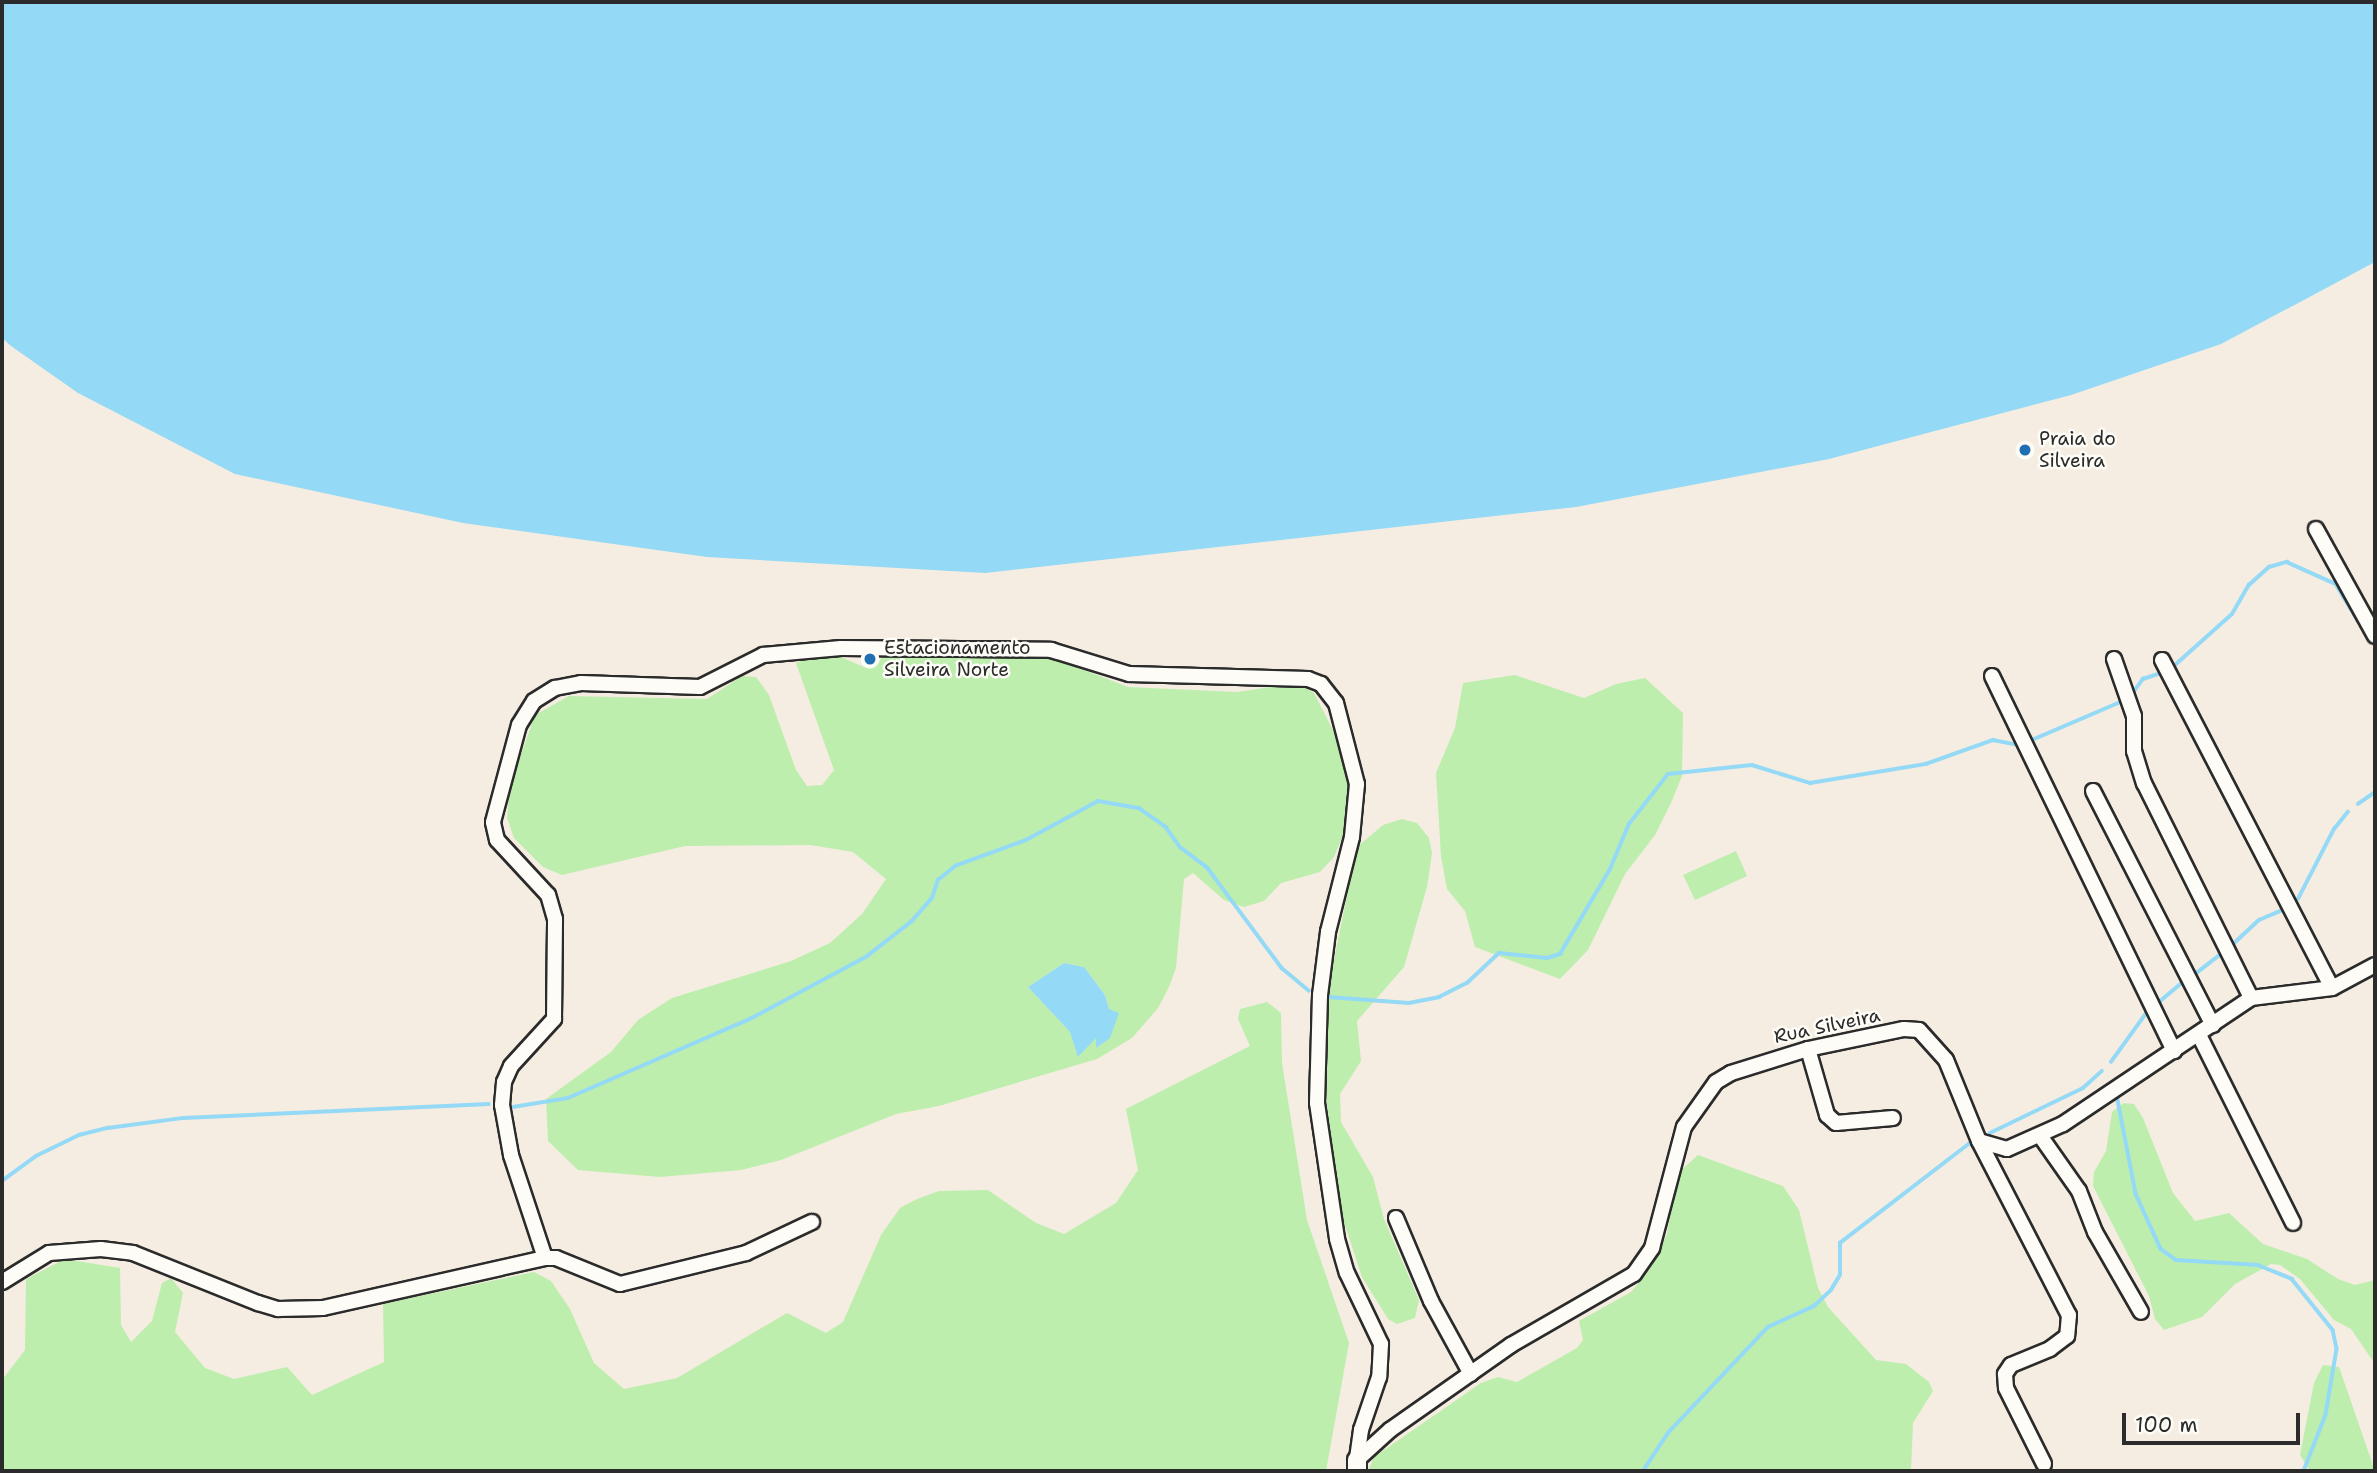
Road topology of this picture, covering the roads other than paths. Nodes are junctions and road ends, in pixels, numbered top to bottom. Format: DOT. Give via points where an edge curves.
graph roads {
  1 [pos="2316,529"];
  2 [pos="2375,636"];
  3 [pos="2114,659"];
  4 [pos="2162,660"];
  5 [pos="1992,676"];
  6 [pos="2093,791"];
  7 [pos="2375,965"];
  8 [pos="2369,975"];
  9 [pos="2332,988"];
  10 [pos="2251,998"];
  11 [pos="2213,1025"];
  12 [pos="2199,1035"];
  13 [pos="1808,1049"];
  14 [pos="2174,1051"];
  15 [pos="1893,1118"];
  16 [pos="2041,1137"];
  17 [pos="1979,1141"];
  18 [pos="1396,1219"];
  19 [pos="812,1222"];
  20 [pos="2293,1223"];
  21 [pos="545,1258"];
  22 [pos="2,1282"];
  23 [pos="2141,1312"];
  24 [pos="1471,1374"];
  25 [pos="2044,1464"];
  26 [pos="1357,1465"];
  1 -- 2 [label="street"];
  3 -- 10 [label="street" via="2134,716 2137,766"];
  4 -- 9 [label="street"];
  5 -- 14 [label="street"];
  6 -- 11 [label="street"];
  7 -- 8 [label="street"];
  8 -- 9 [label="street"];
  9 -- 10 [label="street"];
  10 -- 11 [label="street"];
  11 -- 12 [label="street"];
  12 -- 14 [label="street"];
  12 -- 20 [label="street"];
  13 -- 15 [label="street" via="1827,1115 1836,1123"];
  13 -- 17 [label="street, Rua Silveira" via="1904,1029 1919,1030 1947,1060"];
  13 -- 24 [label="street, Rua Silveira" via="1749,1064 1716,1082 1704,1096 1684,1127 1651,1248 1634,1274 1542,1324"];
  14 -- 16 [label="street"];
  16 -- 17 [label="street" via="2007,1149"];
  16 -- 23 [label="street" via="2079,1191 2095,1232"];
  17 -- 25 [label="street" via="2069,1315 2067,1336 2050,1349 2011,1365 2005,1374 2006,1388"];
  18 -- 24 [label="street"];
  19 -- 21 [label="street" via="746,1253 620,1284 556,1258"];
  21 -- 22 [label="street" via="323,1308 294,1310 257,1303 132,1253 101,1249 49,1254"];
  21 -- 26 [label="street" via="511,1155 502,1105 511,1066 554,1019 555,919 548,895 497,840 493,822 519,725 542,695 581,683 700,687 763,655 841,648 1051,650 1129,674 1308,678 1321,684 1336,703 1357,784 1352,837 1328,932 1320,995 1317,1103 1337,1239 1381,1344 1379,1377 1361,1430"];
  24 -- 26 [label="street, Rua Silveira" via="1390,1430"];
}
